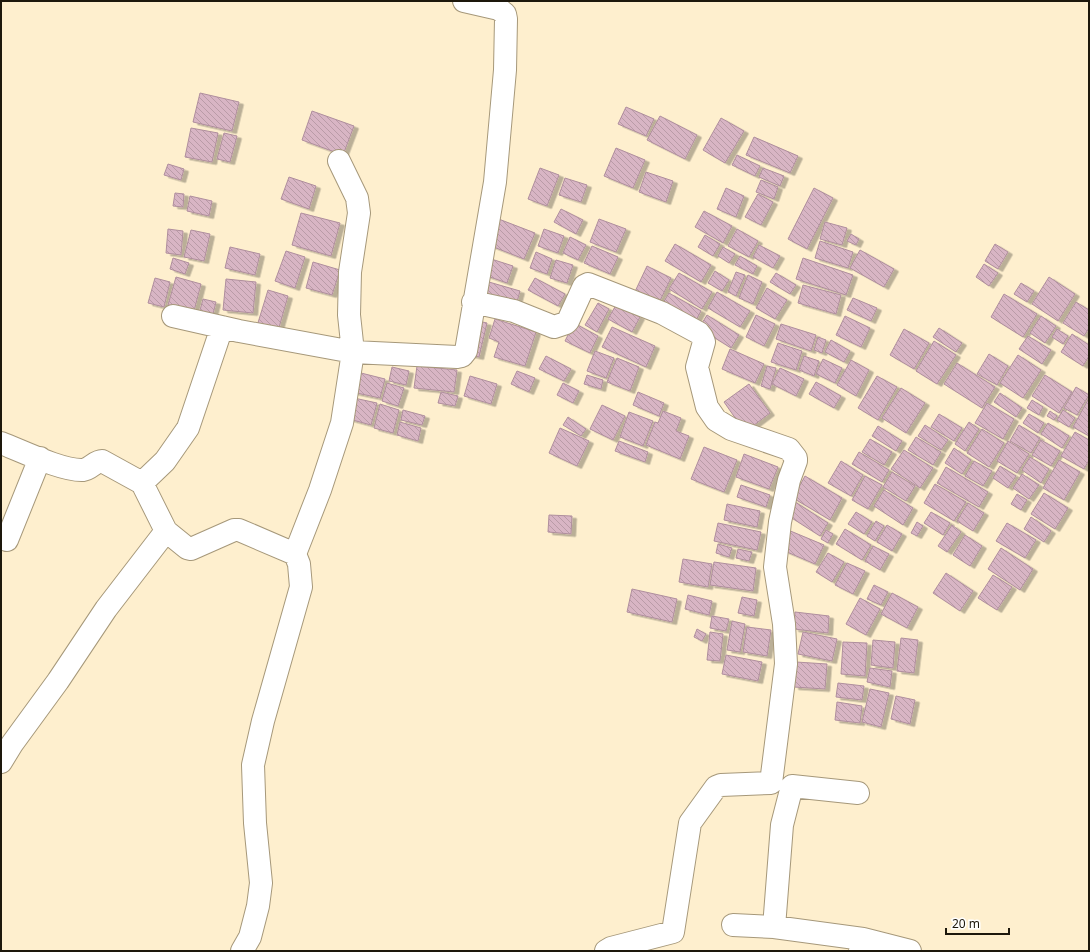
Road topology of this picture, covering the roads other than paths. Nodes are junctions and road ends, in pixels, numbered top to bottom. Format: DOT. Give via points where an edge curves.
graph roads {
  1 [pos="464,1"];
  2 [pos="339,160"];
  3 [pos="473,302"];
  4 [pos="173,316"];
  5 [pos="222,327"];
  6 [pos="354,352"];
  7 [pos="1,443"];
  8 [pos="40,458"];
  9 [pos="142,483"];
  10 [pos="166,531"];
  11 [pos="7,540"];
  12 [pos="294,554"];
  13 [pos="5,748"];
  14 [pos="781,784"];
  15 [pos="858,793"];
  16 [pos="733,925"];
  17 [pos="774,927"];
  18 [pos="862,945"];
  19 [pos="242,951"];
  20 [pos="606,951"];
  21 [pos="910,951"];
  1 -- 3 [label="street" via="499,9 505,14 506,19 495,182"];
  2 -- 6 [label="street" via="357,198 359,213 350,272 349,315"];
  3 -- 6 [label="street" via="466,351 462,356"];
  3 -- 14 [label="street" via="514,311 554,326 566,324 584,286 588,284 662,313 702,336 704,342 697,367 707,407 716,420 731,429 789,449 796,458 780,522 775,567 784,624 786,664"];
  4 -- 5 [label="street"];
  5 -- 6 [label="street"];
  5 -- 9 [label="street" via="188,428 165,461"];
  6 -- 12 [label="street" via="342,423 320,490"];
  7 -- 8 [label="street"];
  8 -- 9 [label="street" via="67,468 84,470 102,461"];
  8 -- 11 [label="street"];
  9 -- 10 [label="street"];
  10 -- 12 [label="street" via="191,549 239,530"];
  10 -- 13 [label="street" via="106,609 58,681"];
  12 -- 19 [label="street" via="299,564 301,587 253,765 260,882 258,906 250,938"];
  14 -- 15 [label="street"];
  14 -- 17 [label="street" via="782,825"];
  14 -- 20 [label="street" via="716,787 690,823 673,932"];
  16 -- 17 [label="street"];
  17 -- 18 [label="street"];
  18 -- 21 [label="street"];
}
